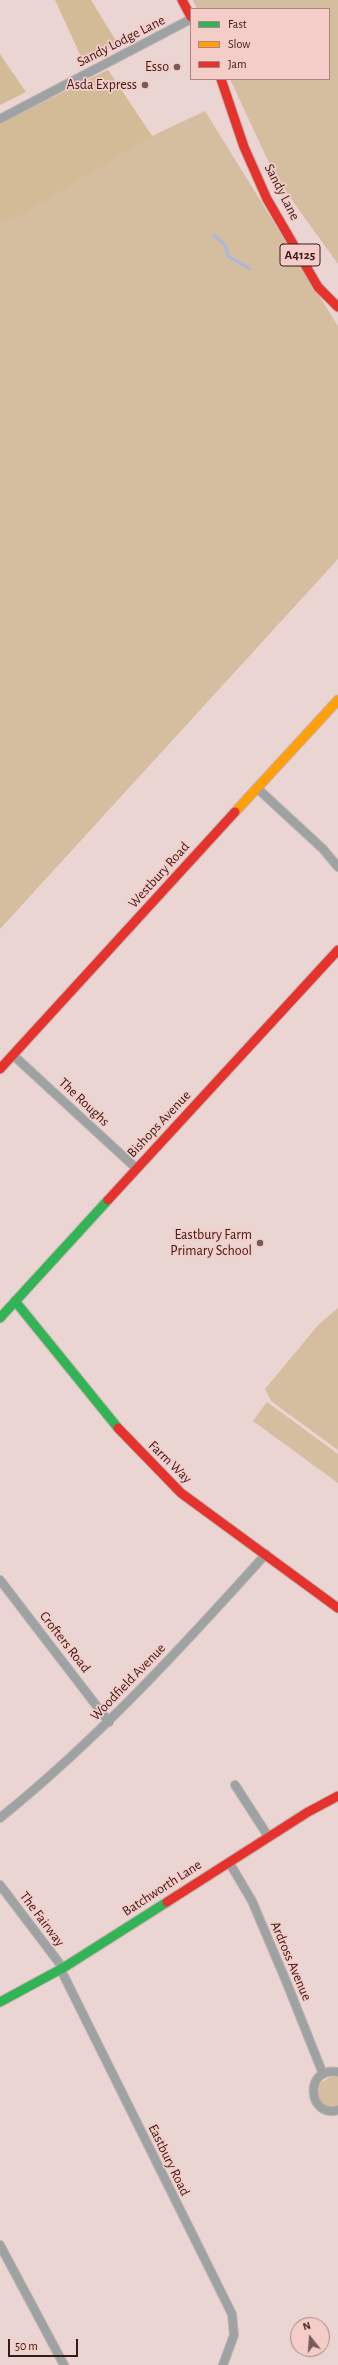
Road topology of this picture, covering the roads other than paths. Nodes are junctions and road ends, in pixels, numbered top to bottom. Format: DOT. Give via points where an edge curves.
graph roads {
  1 [pos="182,0"];
  2 [pos="190,16"];
  3 [pos="190,19"];
  4 [pos="221,80"];
  5 [pos="0,119"];
  6 [pos="338,307"];
  7 [pos="338,700"];
  8 [pos="257,788"];
  9 [pos="338,867"];
  10 [pos="338,950"];
  11 [pos="13,1055"];
  12 [pos="0,1069"];
  13 [pos="137,1169"];
  14 [pos="15,1301"];
  15 [pos="0,1318"];
  16 [pos="266,1554"];
  17 [pos="0,1580"];
  18 [pos="338,1608"];
  19 [pos="109,1722"];
  20 [pos="235,1785"];
  21 [pos="338,1796"];
  22 [pos="0,1818"];
  23 [pos="268,1836"];
  24 [pos="229,1862"];
  25 [pos="0,1885"];
  26 [pos="62,1969"];
  27 [pos="0,2002"];
  28 [pos="338,2072"];
  29 [pos="323,2074"];
  30 [pos="338,2110"];
  31 [pos="0,2245"];
  32 [pos="64,2365"];
  33 [pos="223,2365"];
  1 -- 2 [label="street"];
  3 -- 5 [label="street, Sandy Lodge Lane"];
  4 -- 6 [label="street, Sandy Lane / A4125" via="244,147 267,199 318,287"];
  7 -- 8 [label="street, Westbury Road"];
  8 -- 9 [label="street" via="323,849"];
  8 -- 11 [label="street, Westbury Road"];
  10 -- 13 [label="street, Bishops Avenue"];
  11 -- 12 [label="street, Westbury Road"];
  11 -- 13 [label="street, The Roughs"];
  13 -- 14 [label="street, Bishops Avenue"];
  14 -- 15 [label="street, Bishops Avenue"];
  14 -- 16 [label="street, Farm Way" via="122,1432 162,1476 181,1493"];
  16 -- 18 [label="street, Farm Way"];
  16 -- 19 [label="street, Woodfield Avenue"];
  17 -- 19 [label="street, Crofters Road"];
  19 -- 22 [label="street, Woodfield Avenue"];
  20 -- 23 [label="street"];
  21 -- 23 [label="street, Batchworth Lane"];
  23 -- 24 [label="street, Batchworth Lane"];
  24 -- 26 [label="street, Batchworth Lane"];
  24 -- 29 [label="street, Ardross Avenue" via="239,1875 255,1909"];
  25 -- 26 [label="street, The Fairway"];
  26 -- 27 [label="street, Batchworth Lane"];
  26 -- 33 [label="street, Eastbury Road" via="232,2314 234,2335"];
  28 -- 29 [label="street"];
  29 -- 30 [label="street" via="314,2086 315,2101 327,2110"];
  31 -- 32 [label="street"];
}
